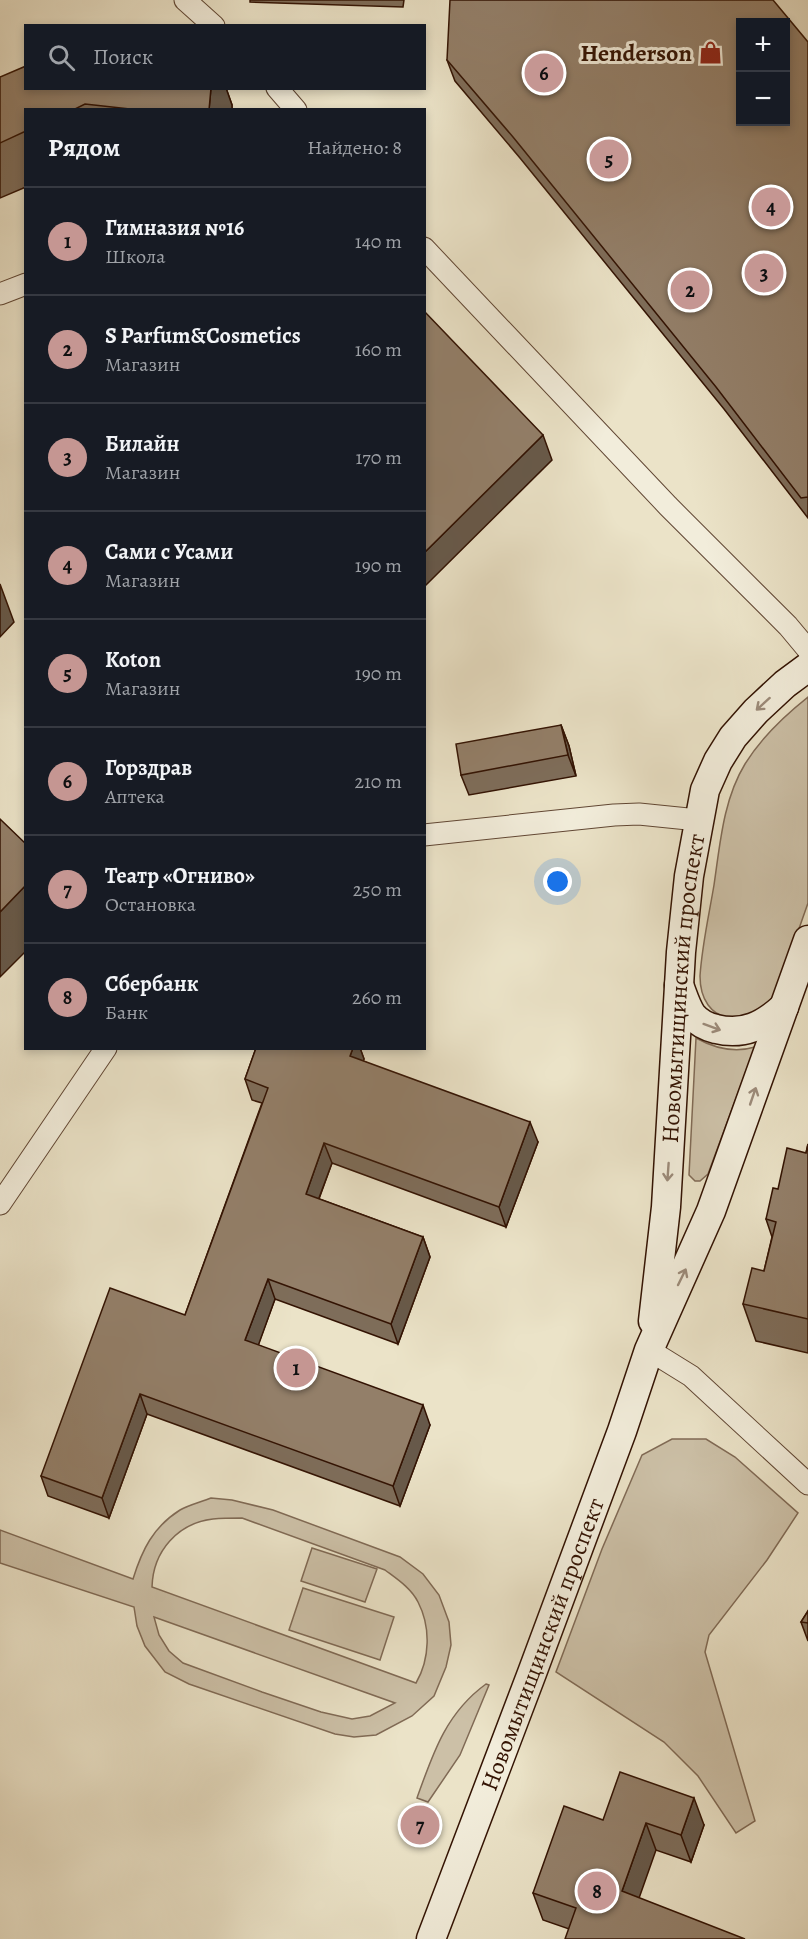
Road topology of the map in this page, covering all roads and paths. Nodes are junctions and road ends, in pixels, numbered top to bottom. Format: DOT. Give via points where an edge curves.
graph roads {
  1 [pos="185,0"];
  2 [pos="212,24"];
  3 [pos="279,90"];
  4 [pos="294,108"];
  5 [pos="426,250"];
  6 [pos="24,285"];
  7 [pos="0,294"];
  8 [pos="808,650"];
  9 [pos="808,667"];
  10 [pos="698,820"];
  11 [pos="426,835"];
  12 [pos="808,940"];
  13 [pos="678,983"];
  14 [pos="784,1006"];
  15 [pos="105,1050"];
  16 [pos="0,1204"];
  17 [pos="649,1350"];
  18 [pos="808,1484"];
  19 [pos="431,1939"];
  1 -- 2 [label="street"];
  3 -- 4 [label="street"];
  5 -- 8 [label="street"];
  6 -- 7 [label="street"];
  9 -- 10 [label="main road, Новомытищинский проспект, one-way" via="756,711 733,737 705,790"];
  10 -- 11 [label="street" via="614,814"];
  10 -- 13 [label="main road, Новомытищинский проспект"];
  12 -- 14 [label="main road, Новомытищинский проспект"];
  13 -- 14 [label="main road, one-way" via="693,1016 710,1028 726,1032 747,1030"];
  13 -- 17 [label="main road, Новомытищинский проспект, one-way" via="666,1207"];
  17 -- 14 [label="main road, Новомытищинский проспект, one-way" via="711,1211"];
  15 -- 16 [label="street"];
  17 -- 18 [label="street" via="691,1376"];
  17 -- 19 [label="main road, Новомытищинский проспект"];
}
